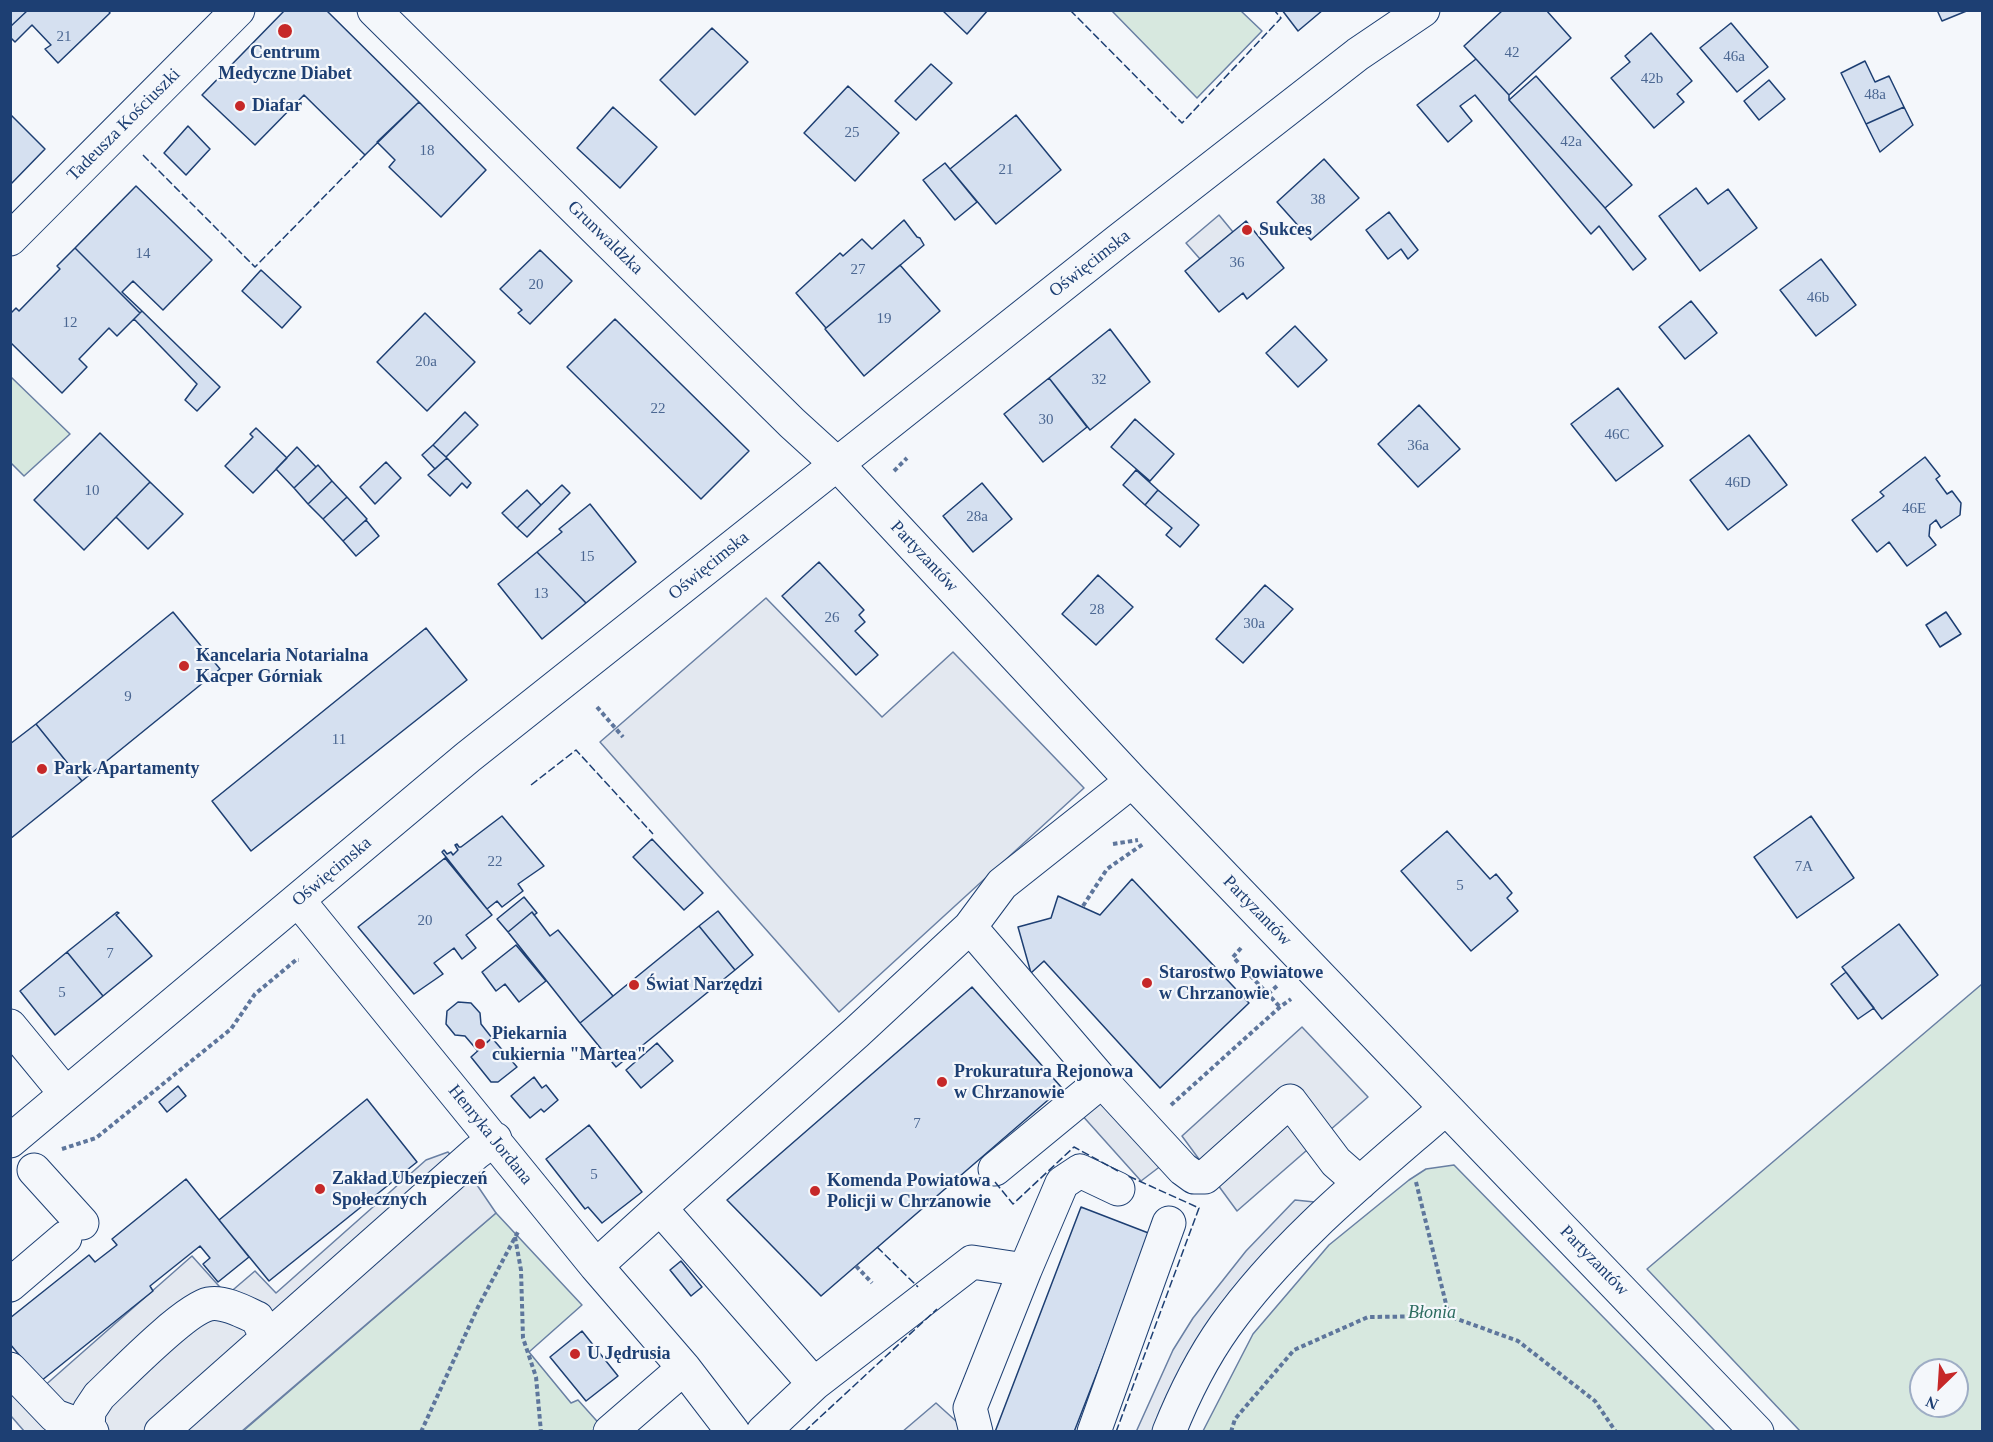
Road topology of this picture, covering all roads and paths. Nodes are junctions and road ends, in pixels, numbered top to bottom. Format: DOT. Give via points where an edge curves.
graph roads {
  1 [pos="238,10"];
  2 [pos="374,10"];
  3 [pos="1423,10"];
  4 [pos="10,239"];
  5 [pos="837,464"];
  6 [pos="597,707"];
  7 [pos="623,737"];
  8 [pos="1132,780"];
  9 [pos="1151,839"];
  10 [pos="298,900"];
  11 [pos="1083,906"];
  12 [pos="970,927"];
  13 [pos="1250,940"];
  14 [pos="307,960"];
  15 [pos="10,1026"];
  16 [pos="1102,1081"];
  17 [pos="66,1094"];
  18 [pos="1446,1108"];
  19 [pos="1146,1128"];
  20 [pos="495,1139"];
  21 [pos="10,1141"];
  22 [pos="995,1169"];
  23 [pos="33,1170"];
  24 [pos="1415,1179"];
  25 [pos="1360,1183"];
  26 [pos="1118,1189"];
  27 [pos="660,1208"];
  28 [pos="523,1223"];
  29 [pos="1169,1223"];
  30 [pos="515,1237"];
  31 [pos="596,1266"];
  32 [pos="856,1266"];
  33 [pos="1025,1270"];
  34 [pos="872,1283"];
  35 [pos="10,1285"];
  36 [pos="1449,1316"];
  37 [pos="267,1338"];
  38 [pos="684,1368"];
  39 [pos="10,1369"];
  40 [pos="814,1384"];
  41 [pos="90,1430"];
  42 [pos="160,1431"];
  43 [pos="421,1431"];
  44 [pos="541,1431"];
  45 [pos="610,1431"];
  46 [pos="733,1431"];
  47 [pos="763,1431"];
  48 [pos="976,1431"];
  49 [pos="1094,1431"];
  50 [pos="1169,1431"];
  51 [pos="1231,1431"];
  52 [pos="1616,1431"];
  53 [pos="1757,1431"];
  1 -- 4 [label="street, Tadeusza Kościuszki"];
  2 -- 5 [label="street, Grunwaldzka"];
  3 -- 5 [label="street, Oświęcimska" via="1358,54"];
  5 -- 8 [label="street, Partyzantów"];
  5 -- 10 [label="street, Oświęcimska" via="468,757"];
  6 -- 7 [label="path"];
  8 -- 12 [label="street" via="1002,884"];
  8 -- 18 [label="street, Partyzantów"];
  9 -- 11 [label="path" via="1107,869"];
  10 -- 17 [label="street, Oświęcimska"];
  10 -- 20 [label="street, Henryka Jordana"];
  12 -- 16 [label="street"];
  12 -- 27 [label="street"];
  13 -- 19 [label="path" via="1233,957 1280,1007"];
  14 -- 23 [label="path" via="296,960 255,994 231,1029 96,1138 53,1152"];
  15 -- 17 [label="street"];
  16 -- 19 [label="street"];
  16 -- 22 [label="street"];
  17 -- 21 [label="street, Oświęcimska"];
  18 -- 25 [label="street"];
  18 -- 53 [label="street, Partyzantów"];
  19 -- 25 [label="street" via="1183,1169 1194,1177 1204,1177 1290,1101 1336,1162"];
  20 -- 31 [label="street, Henryka Jordana"];
  20 -- 37 [label="street"];
  23 -- 35 [label="street" via="74,1230"];
  24 -- 36 [label="path"];
  25 -- 50 [label="street" via="1334,1204 1262,1279 1224,1328 1181,1402"];
  26 -- 33 [label="street" via="1080,1171 1062,1183"];
  27 -- 31 [label="street"];
  27 -- 40 [label="street"];
  28 -- 30 [label="path"];
  29 -- 49 [label="street"];
  30 -- 43 [label="path"];
  30 -- 44 [label="path" via="523,1338 536,1377"];
  31 -- 38 [label="street, Henryka Jordana"];
  32 -- 34 [label="path"];
  33 -- 40 [label="street" via="972,1262"];
  33 -- 48 [label="street" via="970,1408"];
  36 -- 51 [label="path" via="1368,1317 1294,1350 1235,1419"];
  36 -- 52 [label="path" via="1518,1341 1595,1401"];
  37 -- 41 [label="street" via="257,1318 232,1307 210,1304 188,1314 99,1396 89,1411"];
  37 -- 42 [label="street"];
  38 -- 45 [label="street"];
  38 -- 46 [label="street, Henryka Jordana"];
  39 -- 41 [label="street" via="55,1416"];
  40 -- 47 [label="street"];
}
